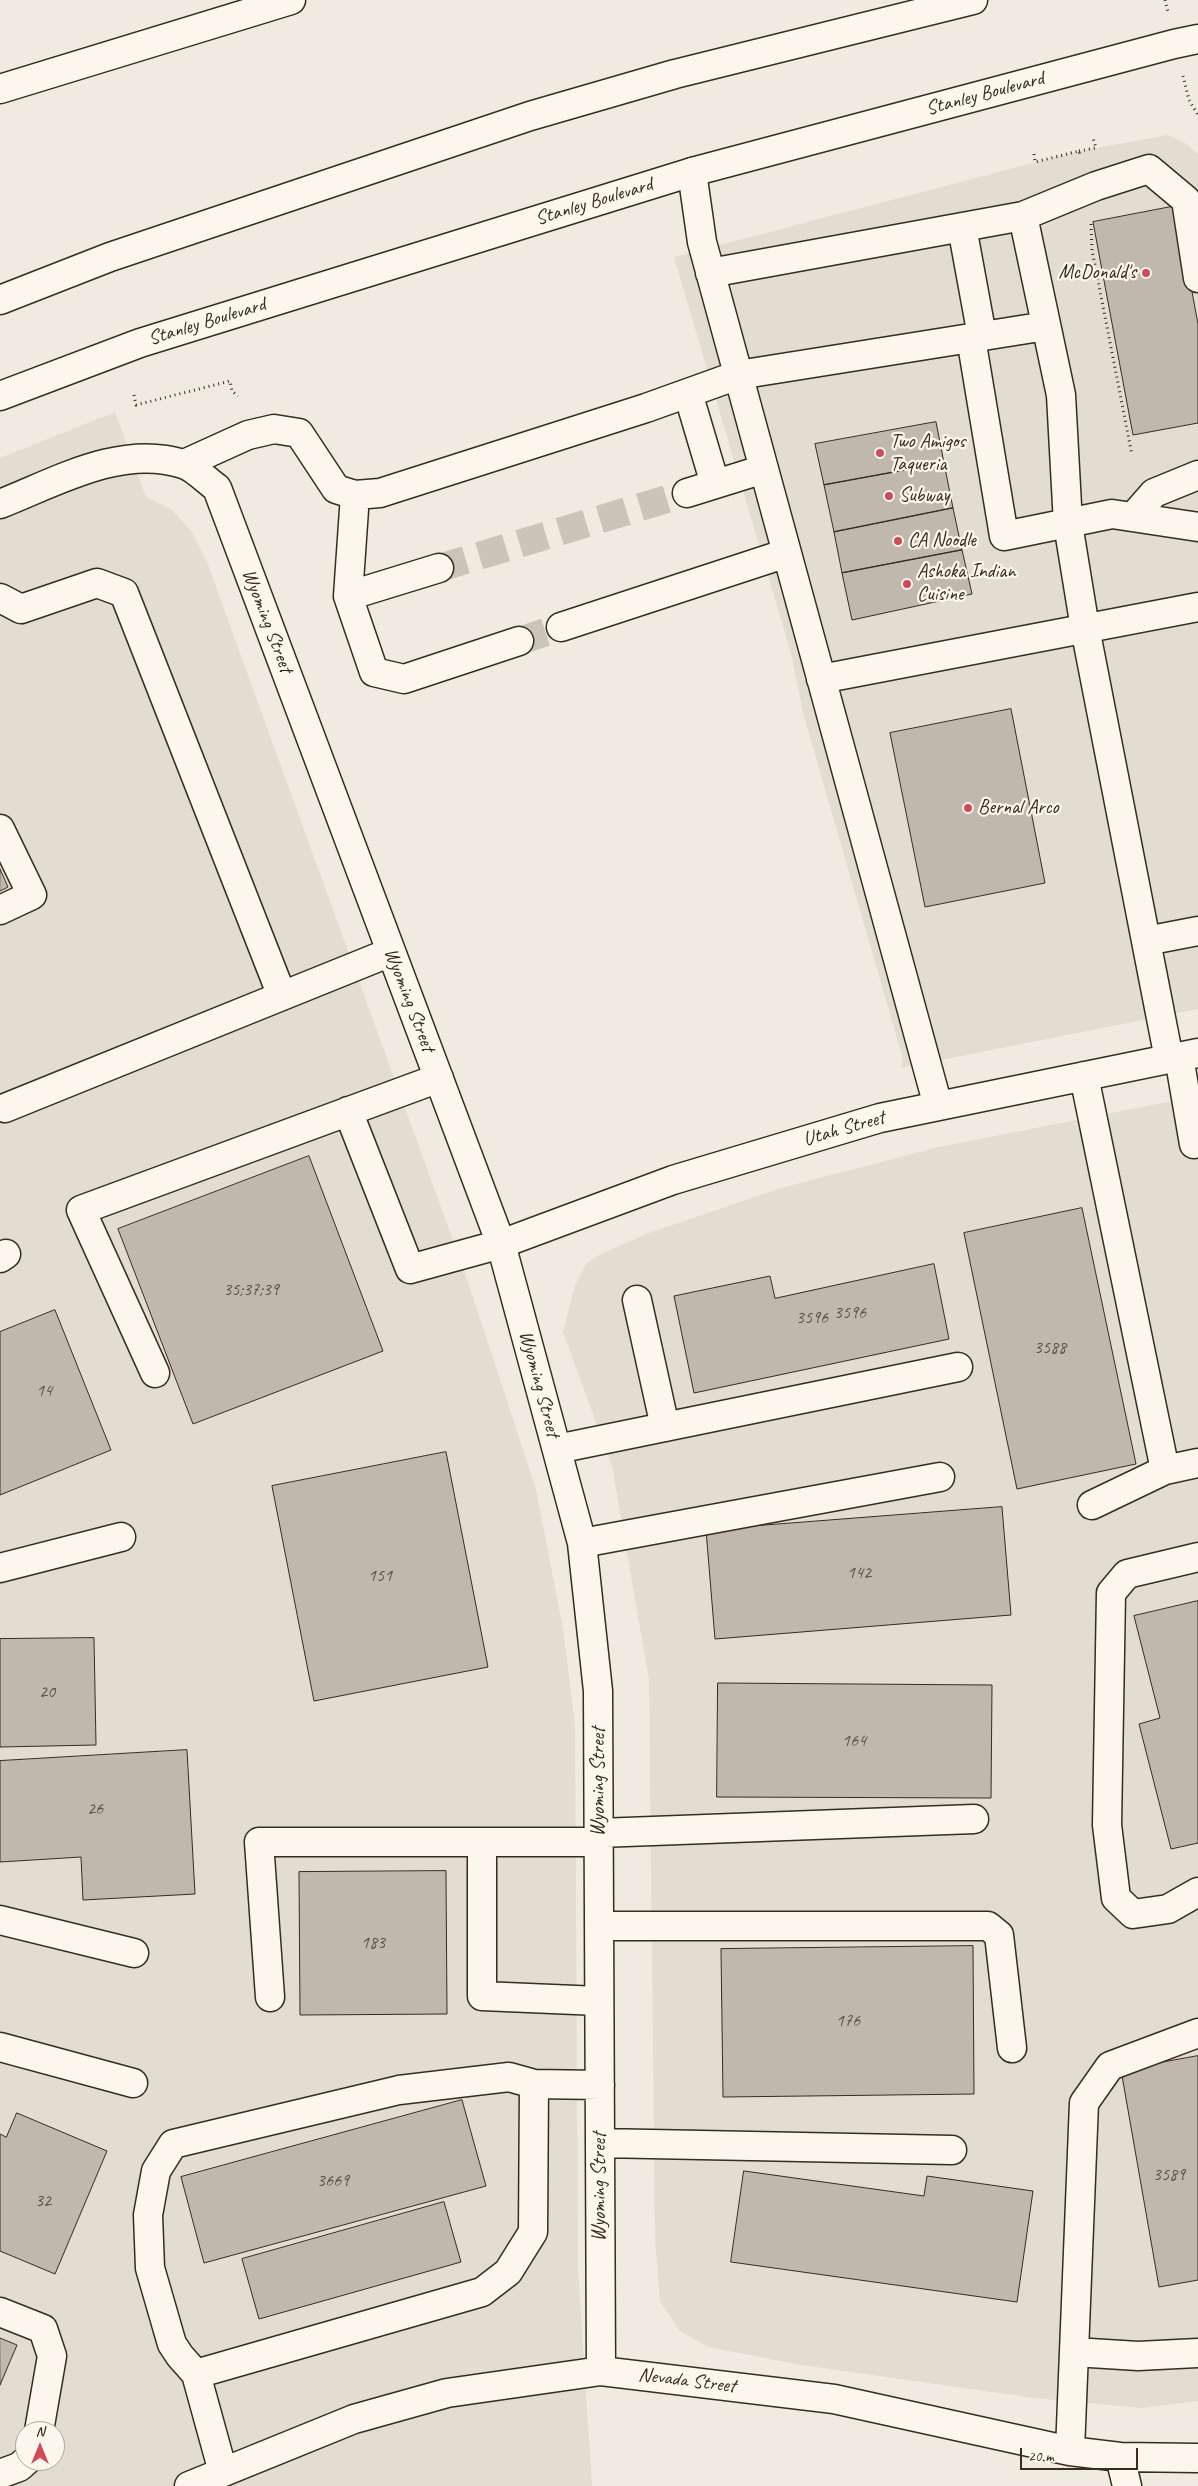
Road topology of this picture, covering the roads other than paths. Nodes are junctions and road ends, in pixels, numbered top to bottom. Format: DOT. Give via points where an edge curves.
graph roads {
  1 [pos="291,0"];
  2 [pos="973,0"];
  3 [pos="1198,40"];
  4 [pos="0,90"];
  5 [pos="692,172"];
  6 [pos="1023,216"];
  7 [pos="962,227"];
  8 [pos="710,273"];
  9 [pos="1198,278"];
  10 [pos="0,300"];
  11 [pos="1046,326"];
  12 [pos="977,337"];
  13 [pos="738,375"];
  14 [pos="688,393"];
  15 [pos="0,396"];
  16 [pos="184,464"];
  17 [pos="764,469"];
  18 [pos="1198,475"];
  19 [pos="714,484"];
  20 [pos="687,492"];
  21 [pos="355,495"];
  22 [pos="0,504"];
  23 [pos="1133,517"];
  24 [pos="1068,524"];
  25 [pos="1198,527"];
  26 [pos="786,553"];
  27 [pos="439,568"];
  28 [pos="348,596"];
  29 [pos="0,598"];
  30 [pos="1198,607"];
  31 [pos="561,627"];
  32 [pos="1085,628"];
  33 [pos="519,641"];
  34 [pos="821,680"];
  35 [pos="0,829"];
  36 [pos="0,910"];
  37 [pos="1198,931"];
  38 [pos="1146,941"];
  39 [pos="391,952"];
  40 [pos="282,996"];
  41 [pos="1182,1057"];
  42 [pos="1084,1076"];
  43 [pos="438,1078"];
  44 [pos="938,1106"];
  45 [pos="5,1108"];
  46 [pos="348,1111"];
  47 [pos="1198,1143"];
  48 [pos="501,1244"];
  49 [pos="637,1300"];
  50 [pos="958,1367"];
  51 [pos="155,1373"];
  52 [pos="665,1427"];
  53 [pos="557,1449"];
  54 [pos="1198,1463"];
  55 [pos="1165,1470"];
  56 [pos="940,1478"];
  57 [pos="1092,1505"];
  58 [pos="121,1537"];
  59 [pos="582,1543"];
  60 [pos="1198,1557"];
  61 [pos="0,1568"];
  62 [pos="974,1819"];
  63 [pos="599,1838"];
  64 [pos="482,1842"];
  65 [pos="1198,1892"];
  66 [pos="0,1920"];
  67 [pos="599,1926"];
  68 [pos="134,1953"];
  69 [pos="270,1997"];
  70 [pos="599,2001"];
  71 [pos="1198,2033"];
  72 [pos="0,2047"];
  73 [pos="1012,2048"];
  74 [pos="133,2083"];
  75 [pos="534,2084"];
  76 [pos="600,2084"];
  77 [pos="600,2143"];
  78 [pos="952,2150"];
  79 [pos="0,2312"];
  80 [pos="1074,2352"];
  81 [pos="1198,2353"];
  82 [pos="601,2370"];
  83 [pos="196,2374"];
  84 [pos="41,2421"];
  85 [pos="1070,2451"];
  86 [pos="1120,2456"];
  87 [pos="1198,2458"];
  88 [pos="15,2468"];
  89 [pos="223,2472"];
  90 [pos="0,2474"];
  91 [pos="188,2486"];
  92 [pos="1127,2486"];
  1 -- 4 [label="street"];
  2 -- 10 [label="street" via="675,74 530,116 110,257"];
  3 -- 5 [label="street, Stanley Boulevard"];
  5 -- 8 [label="street"];
  5 -- 15 [label="street, Stanley Boulevard" via="140,343"];
  6 -- 7 [label="street"];
  6 -- 9 [label="street" via="1091,188 1150,169 1186,200"];
  6 -- 11 [label="street"];
  7 -- 8 [label="street"];
  7 -- 12 [label="street"];
  8 -- 13 [label="street"];
  11 -- 12 [label="street"];
  11 -- 24 [label="street" via="1061,395"];
  12 -- 13 [label="street"];
  12 -- 24 [label="street" via="1004,536"];
  13 -- 14 [label="street"];
  13 -- 17 [label="street"];
  14 -- 19 [label="street"];
  14 -- 21 [label="street" via="380,492"];
  16 -- 21 [label="street" via="248,435 274,429 299,433 336,489"];
  16 -- 22 [label="street" via="140,458 107,462"];
  16 -- 39 [label="street, Wyoming Street" via="217,488"];
  17 -- 19 [label="street"];
  17 -- 26 [label="street"];
  18 -- 23 [label="street" via="1154,492"];
  19 -- 20 [label="street"];
  21 -- 28 [label="street"];
  23 -- 24 [label="street" via="1112,514"];
  23 -- 25 [label="street"];
  24 -- 32 [label="street"];
  26 -- 31 [label="street"];
  26 -- 34 [label="street"];
  27 -- 28 [label="street"];
  28 -- 33 [label="street" via="374,672 404,680"];
  29 -- 40 [label="street" via="21,609 97,583 124,594"];
  30 -- 32 [label="street"];
  32 -- 34 [label="street"];
  32 -- 38 [label="street"];
  34 -- 44 [label="street"];
  35 -- 36 [label="street" via="32,895"];
  37 -- 38 [label="street"];
  38 -- 41 [label="street"];
  39 -- 40 [label="street"];
  39 -- 43 [label="street, Wyoming Street"];
  40 -- 45 [label="street"];
  41 -- 42 [label="street, Utah Street"];
  41 -- 47 [label="street" via="1194,1144"];
  42 -- 44 [label="street, Utah Street"];
  42 -- 55 [label="street"];
  43 -- 46 [label="street"];
  43 -- 48 [label="street, Wyoming Street"];
  44 -- 48 [label="street, Utah Street" via="880,1118 673,1180"];
  46 -- 48 [label="street, Utah Street" via="410,1269"];
  46 -- 51 [label="street" via="81,1210"];
  48 -- 53 [label="street, Wyoming Street"];
  49 -- 52 [label="street"];
  50 -- 52 [label="street"];
  52 -- 53 [label="street"];
  53 -- 59 [label="street, Wyoming Street"];
  54 -- 55 [label="street"];
  55 -- 57 [label="street"];
  56 -- 59 [label="street"];
  58 -- 61 [label="street"];
  59 -- 63 [label="street, Wyoming Street" via="598,1691"];
  60 -- 65 [label="street" via="1127,1574 1111,1593 1107,1825 1116,1898 1133,1914 1168,1909"];
  62 -- 63 [label="street"];
  63 -- 64 [label="street"];
  63 -- 67 [label="street, Wyoming Street"];
  64 -- 69 [label="street" via="259,1842"];
  64 -- 70 [label="street" via="482,1996"];
  66 -- 68 [label="street"];
  67 -- 70 [label="street, Wyoming Street"];
  67 -- 73 [label="street" via="988,1926 999,1935"];
  70 -- 76 [label="street, Wyoming Street"];
  71 -- 80 [label="street" via="1110,2066 1084,2104"];
  72 -- 74 [label="street"];
  75 -- 76 [label="street"];
  75 -- 83 [label="street" via="533,2232 508,2272 482,2292"];
  75 -- 83 [label="street" via="509,2077 399,2090 173,2144 156,2170 148,2216 150,2268 172,2344"];
  76 -- 77 [label="street, Wyoming Street"];
  77 -- 78 [label="street"];
  77 -- 82 [label="street, Wyoming Street"];
  79 -- 84 [label="street" via="43,2329 52,2356"];
  80 -- 81 [label="street" via="1138,2356"];
  80 -- 85 [label="street"];
  82 -- 85 [label="street, Nevada Street" via="834,2398"];
  82 -- 89 [label="street, Nevada Street" via="438,2396 354,2419"];
  83 -- 89 [label="street"];
  85 -- 86 [label="street, Nevada Street"];
  86 -- 87 [label="street, Nevada Street"];
  86 -- 92 [label="street"];
  88 -- 90 [label="street"];
  89 -- 91 [label="street, Nevada Street"];
}
